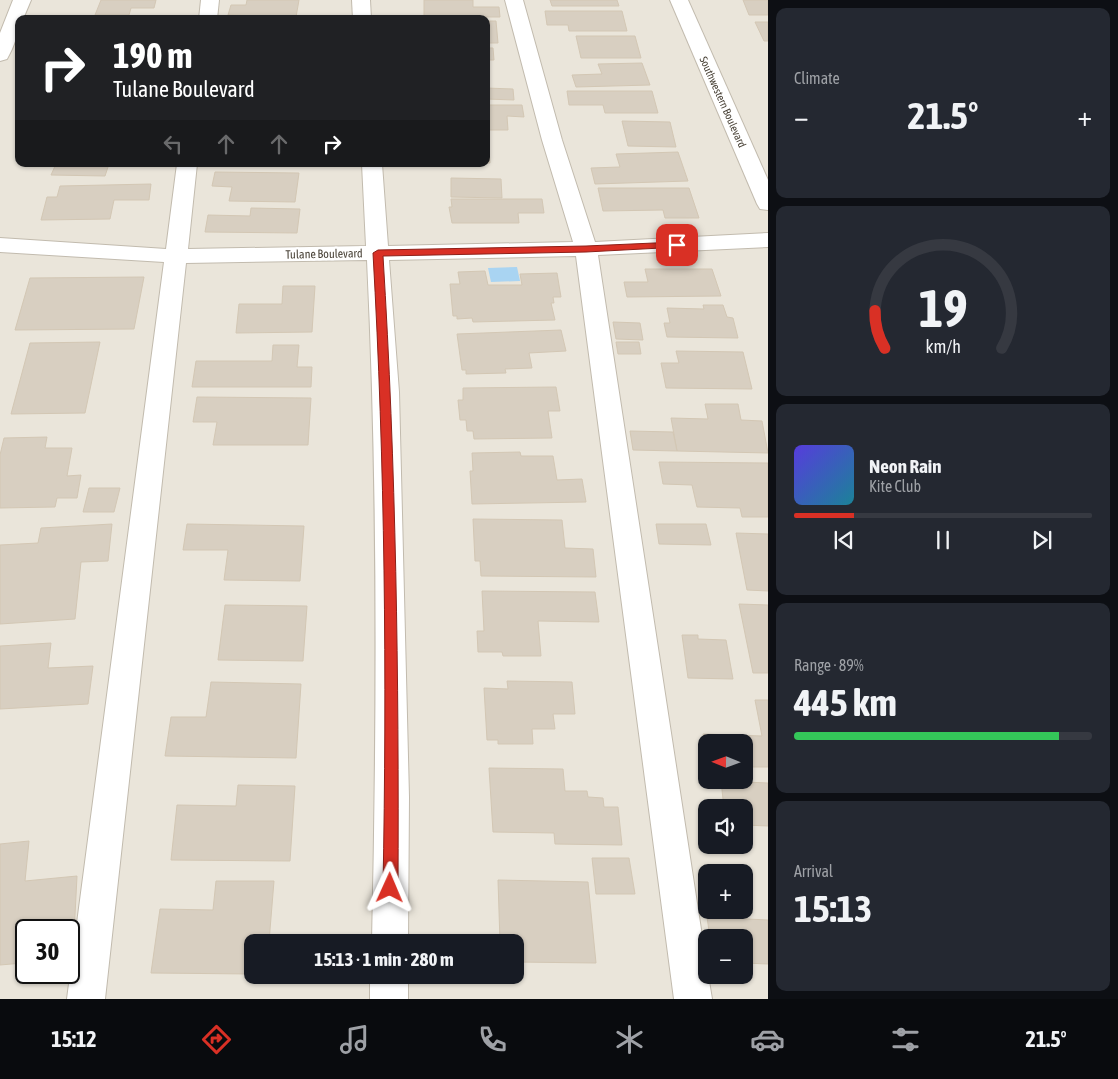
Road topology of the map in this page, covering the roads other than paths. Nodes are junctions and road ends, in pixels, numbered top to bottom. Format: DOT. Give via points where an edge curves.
graph roads {
  1 [pos="22,0"];
  2 [pos="210,0"];
  3 [pos="361,0"];
  4 [pos="514,0"];
  5 [pos="679,0"];
  6 [pos="16,15"];
  7 [pos="208,15"];
  8 [pos="362,15"];
  9 [pos="15,18"];
  10 [pos="0,55"];
  11 [pos="187,167"];
  12 [pos="372,167"];
  13 [pos="768,204"];
  14 [pos="768,240"];
  15 [pos="0,245"];
  16 [pos="586,249"];
  17 [pos="378,253"];
  18 [pos="174,256"];
  19 [pos="390,934"];
  20 [pos="389,984"];
  21 [pos="86,999"];
  22 [pos="389,999"];
  23 [pos="693,999"];
  1 -- 6 [label="street"];
  2 -- 7 [label="street"];
  3 -- 8 [label="street"];
  4 -- 16 [label="street"];
  5 -- 13 [label="street, Southwestern Boulevard"];
  9 -- 10 [label="street"];
  11 -- 18 [label="street"];
  12 -- 17 [label="street"];
  14 -- 16 [label="street, Tulane Boulevard"];
  15 -- 18 [label="street, Tulane Boulevard"];
  16 -- 17 [label="street, Tulane Boulevard"];
  16 -- 23 [label="street"];
  17 -- 18 [label="street, Tulane Boulevard"];
  17 -- 19 [label="street" via="386,402 392,797"];
  18 -- 21 [label="street"];
  20 -- 22 [label="street"];
}
